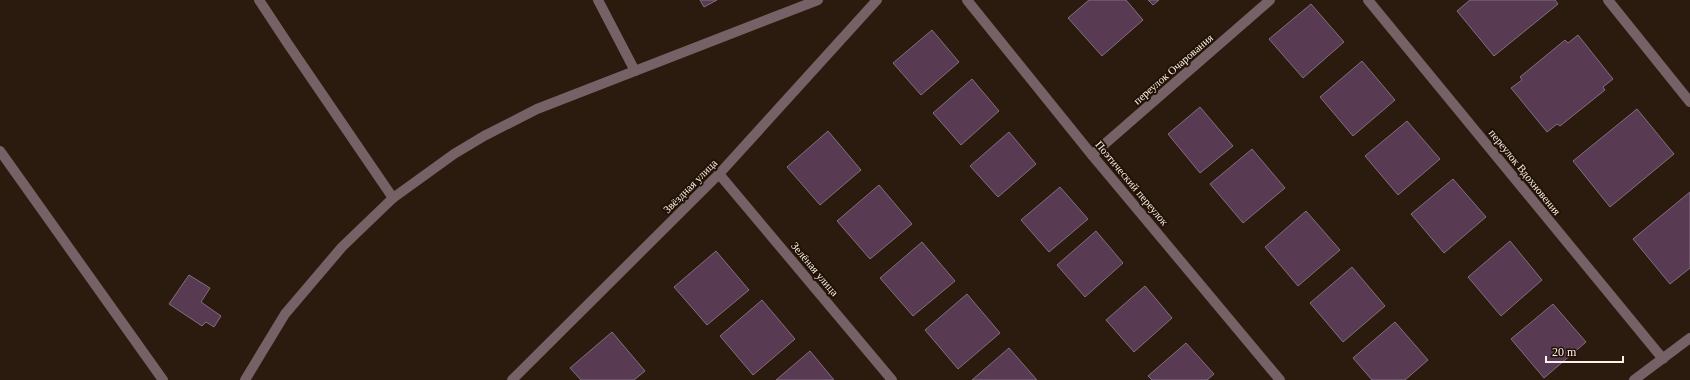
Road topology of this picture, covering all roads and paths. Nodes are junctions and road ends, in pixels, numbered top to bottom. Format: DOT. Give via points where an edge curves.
graph roads {
  1 [pos="259,0"];
  2 [pos="598,0"];
  3 [pos="818,0"];
  4 [pos="877,0"];
  5 [pos="967,0"];
  6 [pos="1270,0"];
  7 [pos="1368,0"];
  8 [pos="1608,0"];
  9 [pos="635,71"];
  10 [pos="1690,102"];
  11 [pos="0,151"];
  12 [pos="1092,155"];
  13 [pos="719,174"];
  14 [pos="393,198"];
  15 [pos="1690,338"];
  16 [pos="1664,359"];
  17 [pos="163,380"];
  18 [pos="245,380"];
  19 [pos="512,380"];
  20 [pos="892,380"];
  21 [pos="1280,380"];
  22 [pos="1634,380"];
  1 -- 14 [label="street"];
  2 -- 9 [label="street"];
  3 -- 9 [label="street"];
  4 -- 13 [label="street, Звёздная улица"];
  5 -- 12 [label="street, Поэтический переулок"];
  6 -- 12 [label="street, переулок Очарования"];
  7 -- 16 [label="street, переулок Вдохновения"];
  8 -- 10 [label="street"];
  9 -- 14 [label="street" via="512,121 454,154"];
  11 -- 17 [label="street"];
  12 -- 21 [label="street, Поэтический переулок"];
  13 -- 19 [label="street, Звёздная улица"];
  13 -- 20 [label="street, Зелёная улица"];
  14 -- 18 [label="street" via="342,247 285,314"];
  15 -- 16 [label="street"];
  16 -- 22 [label="street"];
}
